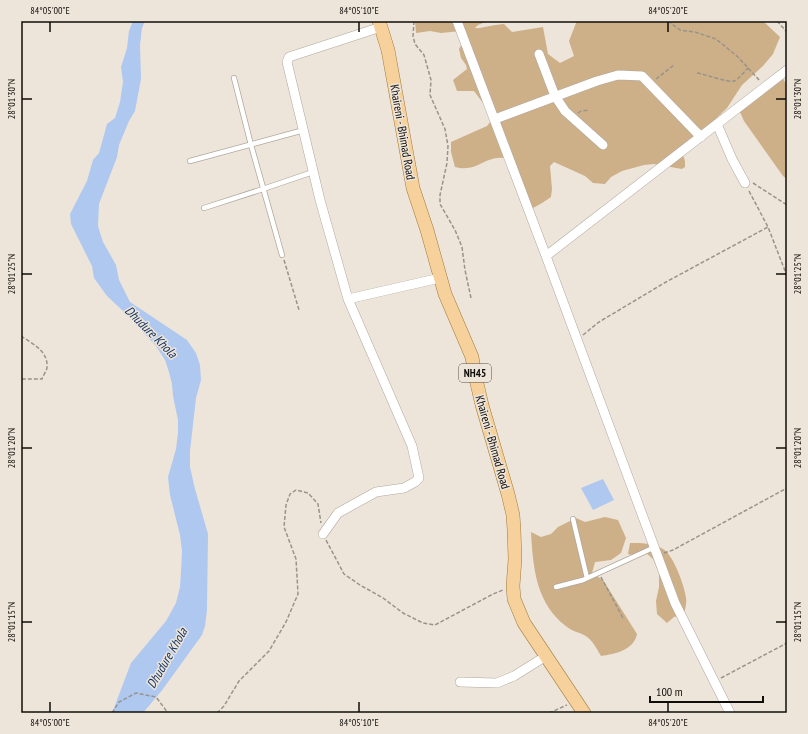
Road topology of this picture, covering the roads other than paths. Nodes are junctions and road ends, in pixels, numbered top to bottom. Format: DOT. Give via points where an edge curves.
graph roads {
  1 [pos="457,21"];
  2 [pos="380,24"];
  3 [pos="539,54"];
  4 [pos="787,70"];
  5 [pos="234,78"];
  6 [pos="555,96"];
  7 [pos="495,119"];
  8 [pos="717,124"];
  9 [pos="304,130"];
  10 [pos="701,137"];
  11 [pos="251,145"];
  12 [pos="603,145"];
  13 [pos="190,161"];
  14 [pos="313,172"];
  15 [pos="745,183"];
  16 [pos="263,190"];
  17 [pos="204,208"];
  18 [pos="282,255"];
  19 [pos="546,256"];
  20 [pos="440,278"];
  21 [pos="348,298"];
  22 [pos="573,519"];
  23 [pos="323,534"];
  24 [pos="656,550"];
  25 [pos="587,578"];
  26 [pos="556,587"];
  27 [pos="546,656"];
  28 [pos="460,682"];
  29 [pos="584,713"];
  30 [pos="730,713"];
  1 -- 7 [label="street"];
  2 -- 9 [label="street" via="289,57 287,62"];
  2 -- 20 [label="main road, Khaireni - Bhimad Road / NH45" via="388,50 413,188"];
  3 -- 6 [label="street"];
  4 -- 8 [label="street"];
  5 -- 11 [label="lane"];
  6 -- 7 [label="street"];
  6 -- 10 [label="street" via="618,76 642,76"];
  6 -- 12 [label="street" via="565,111"];
  7 -- 19 [label="street"];
  8 -- 10 [label="street"];
  8 -- 15 [label="street"];
  9 -- 11 [label="lane"];
  9 -- 14 [label="street"];
  10 -- 19 [label="street"];
  11 -- 13 [label="lane"];
  11 -- 16 [label="lane"];
  14 -- 16 [label="lane"];
  14 -- 21 [label="street"];
  16 -- 17 [label="lane"];
  16 -- 18 [label="lane"];
  19 -- 24 [label="street"];
  20 -- 21 [label="street"];
  20 -- 27 [label="main road, Khaireni - Bhimad Road / NH45" via="472,357 482,405 513,515 513,593 518,611"];
  21 -- 23 [label="street" via="412,446 419,478 404,488 376,492 338,512"];
  22 -- 25 [label="lane"];
  24 -- 25 [label="lane"];
  24 -- 30 [label="street" via="675,603"];
  25 -- 26 [label="lane"];
  27 -- 28 [label="street" via="514,676 497,683"];
  27 -- 29 [label="main road, Khaireni - Bhimad Road / NH45"];
}
